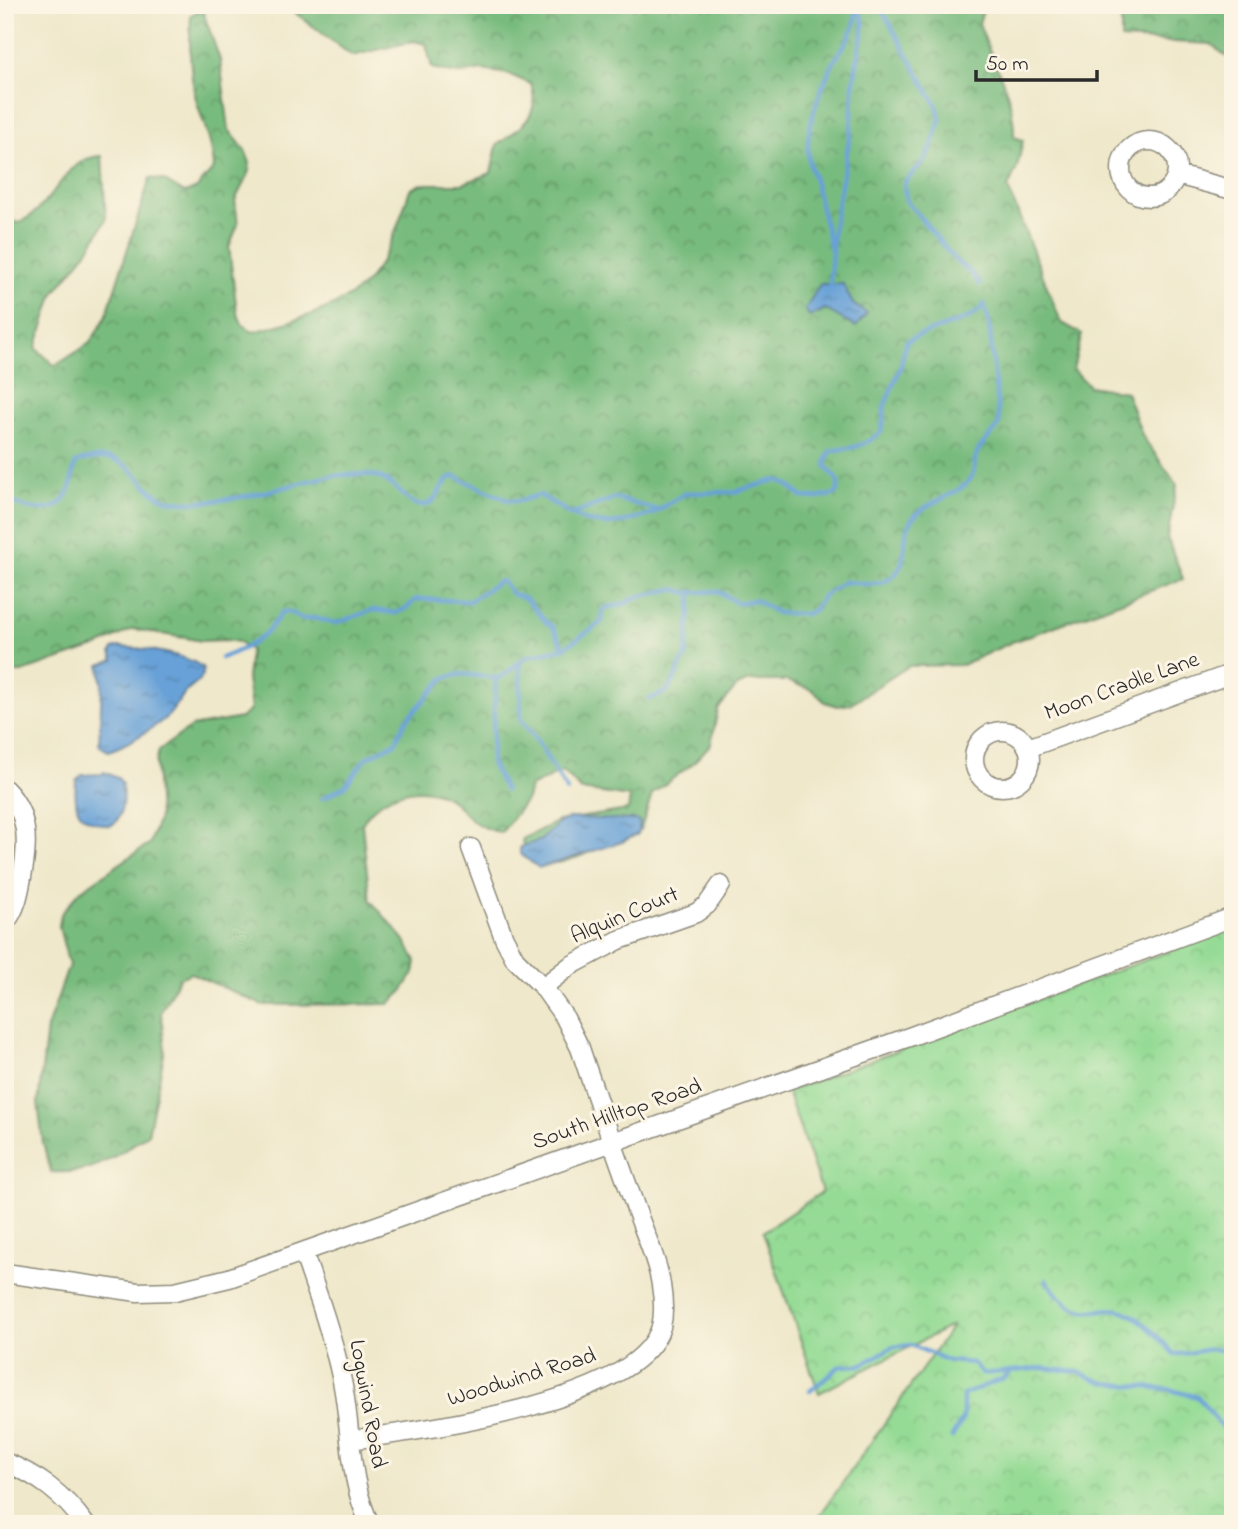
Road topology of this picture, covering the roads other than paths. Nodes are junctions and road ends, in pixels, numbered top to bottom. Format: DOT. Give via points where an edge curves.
graph roads {
  1 [pos="1177,175"];
  2 [pos="1233,190"];
  3 [pos="1233,673"];
  4 [pos="1028,748"];
  5 [pos="5,789"];
  6 [pos="471,848"];
  7 [pos="721,885"];
  8 [pos="1233,917"];
  9 [pos="5,923"];
  10 [pos="542,987"];
  11 [pos="612,1142"];
  12 [pos="303,1252"];
  13 [pos="5,1273"];
  14 [pos="350,1440"];
  15 [pos="5,1462"];
  16 [pos="85,1524"];
  17 [pos="370,1524"];
  1 -- 2 [label="street"];
  3 -- 4 [label="street, Moon Cradle Lane"];
  5 -- 9 [label="street" via="23,815 27,850 19,894"];
  6 -- 10 [label="street, Woodwind Road" via="504,938 515,959"];
  7 -- 10 [label="street, Alquin Court" via="696,913 619,940"];
  8 -- 11 [label="street, South Hilltop Road"];
  10 -- 11 [label="street, Woodwind Road" via="580,1048"];
  11 -- 12 [label="street, South Hilltop Road"];
  11 -- 14 [label="street, Woodwind Road" via="661,1283 661,1328 650,1348 615,1375 522,1409 442,1428"];
  12 -- 13 [label="street, South Hilltop Road" via="229,1278 175,1290 138,1292"];
  12 -- 14 [label="street, Logwind Road" via="338,1361"];
  14 -- 17 [label="street, Logwind Road" via="359,1494"];
  15 -- 16 [label="street" via="47,1483"];
}
